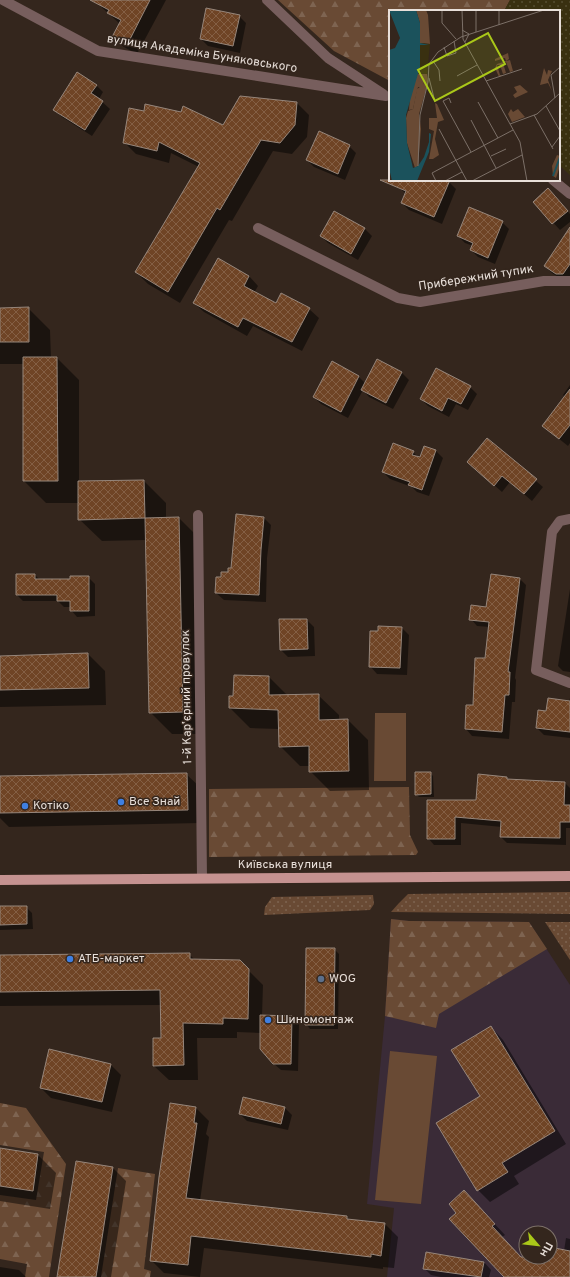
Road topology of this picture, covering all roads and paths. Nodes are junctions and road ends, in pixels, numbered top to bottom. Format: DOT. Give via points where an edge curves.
graph roads {
  1 [pos="3,0"];
  2 [pos="267,0"];
  3 [pos="388,97"];
  4 [pos="554,181"];
  5 [pos="570,194"];
  6 [pos="258,228"];
  7 [pos="570,281"];
  8 [pos="198,515"];
  9 [pos="570,519"];
  10 [pos="570,683"];
  11 [pos="570,876"];
  12 [pos="202,878"];
  13 [pos="0,880"];
  1 -- 3 [label="street, вулиця Академіка Буняковського" via="98,51"];
  2 -- 3 [label="street" via="328,58"];
  4 -- 5 [label="street"];
  6 -- 7 [label="street, Прибережний тупик" via="398,298 420,302 544,281"];
  8 -- 12 [label="street, 1-й Карʼєрний провулок"];
  9 -- 10 [label="street" via="560,521 552,532 536,670"];
  11 -- 12 [label="main road, Київська вулиця"];
  12 -- 13 [label="main road, Київська вулиця"];
}
